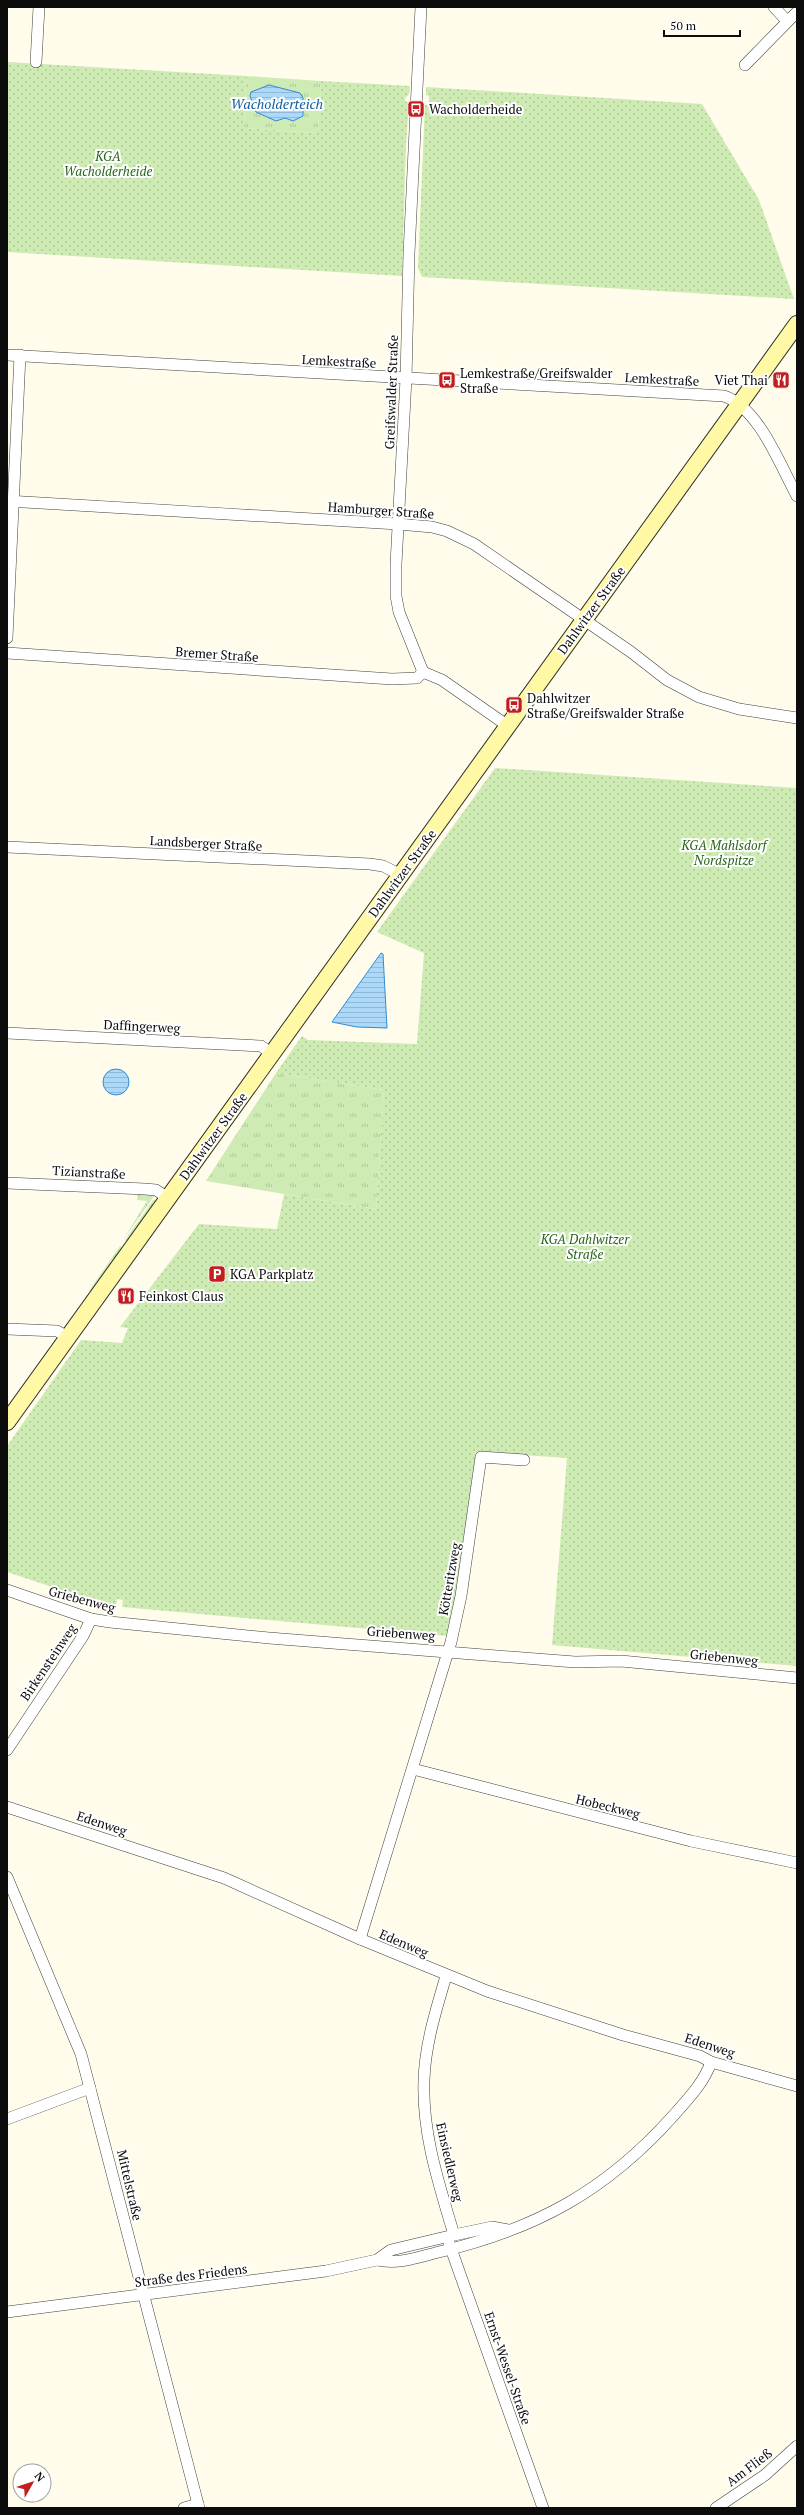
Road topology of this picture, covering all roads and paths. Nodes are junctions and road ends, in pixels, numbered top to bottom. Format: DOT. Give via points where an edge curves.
graph roads {
  1 [pos="39,7"];
  2 [pos="421,7"];
  3 [pos="774,7"];
  4 [pos="797,12"];
  5 [pos="787,21"];
  6 [pos="36,62"];
  7 [pos="745,65"];
  8 [pos="797,324"];
  9 [pos="7,355"];
  10 [pos="20,355"];
  11 [pos="406,379"];
  12 [pos="739,404"];
  13 [pos="797,496"];
  14 [pos="10,502"];
  15 [pos="398,524"];
  16 [pos="584,620"];
  17 [pos="7,638"];
  18 [pos="7,653"];
  19 [pos="423,672"];
  20 [pos="797,718"];
  21 [pos="508,726"];
  22 [pos="7,847"];
  23 [pos="401,875"];
  24 [pos="7,1033"];
  25 [pos="272,1054"];
  26 [pos="7,1183"];
  27 [pos="168,1198"];
  28 [pos="7,1329"];
  29 [pos="68,1337"];
  30 [pos="7,1422"];
  31 [pos="524,1460"];
  32 [pos="7,1590"];
  33 [pos="91,1619"];
  34 [pos="448,1651"];
  35 [pos="797,1678"];
  36 [pos="7,1750"];
  37 [pos="413,1769"];
  38 [pos="7,1807"];
  39 [pos="797,1864"];
  40 [pos="7,1877"];
  41 [pos="360,1939"];
  42 [pos="446,1976"];
  43 [pos="711,2062"];
  44 [pos="797,2086"];
  45 [pos="90,2088"];
  46 [pos="7,2119"];
  47 [pos="508,2230"];
  48 [pos="451,2236"];
  49 [pos="452,2249"];
  50 [pos="377,2260"];
  51 [pos="144,2295"];
  52 [pos="7,2312"];
  53 [pos="797,2446"];
  54 [pos="199,2506"];
  55 [pos="184,2508"];
  56 [pos="543,2508"];
  57 [pos="716,2508"];
  1 -- 6 [label="street"];
  2 -- 11 [label="street, Greifswalder Straße" via="409,253"];
  3 -- 5 [label="street"];
  4 -- 5 [label="street"];
  5 -- 7 [label="street"];
  8 -- 12 [label="main road, Dahlwitzer Straße"];
  9 -- 10 [label="street, Lemkestraße"];
  10 -- 11 [label="street, Lemkestraße"];
  10 -- 14 [label="street"];
  11 -- 12 [label="street, Lemkestraße" via="724,396"];
  11 -- 15 [label="street, Greifswalder Straße"];
  12 -- 13 [label="street, Lemkestraße" via="755,419"];
  12 -- 16 [label="main road, Dahlwitzer Straße"];
  14 -- 15 [label="street, Hamburger Straße"];
  14 -- 17 [label="street"];
  15 -- 16 [label="street, Hamburger Straße" via="432,527 474,544"];
  15 -- 19 [label="street, Greifswalder Straße" via="396,596 404,628"];
  16 -- 20 [label="street, Hamburger Straße" via="667,680 699,697 739,709"];
  16 -- 21 [label="main road, Dahlwitzer Straße"];
  18 -- 19 [label="street, Bremer Straße" via="392,679 417,678"];
  19 -- 21 [label="street" via="442,680"];
  21 -- 23 [label="main road, Dahlwitzer Straße"];
  22 -- 23 [label="street, Landsberger Straße" via="370,864 383,866"];
  23 -- 25 [label="main road, Dahlwitzer Straße"];
  24 -- 25 [label="street, Daffingerweg" via="261,1046"];
  25 -- 27 [label="main road, Dahlwitzer Straße"];
  26 -- 27 [label="street, Tizianstraße" via="156,1190"];
  27 -- 29 [label="main road, Dahlwitzer Straße"];
  28 -- 29 [label="street" via="57,1331"];
  29 -- 30 [label="main road, Dahlwitzer Straße"];
  31 -- 34 [label="street, Kötteritzweg" via="481,1458 461,1596"];
  32 -- 33 [label="street, Griebenweg"];
  33 -- 34 [label="street, Griebenweg" via="249,1636"];
  33 -- 36 [label="street, Birkensteinweg" via="89,1628"];
  34 -- 35 [label="street, Griebenweg" via="575,1662 621,1660"];
  34 -- 37 [label="street, Kötteritzweg"];
  37 -- 39 [label="street, Hobeckweg" via="691,1841"];
  37 -- 41 [label="street, Kötteritzweg"];
  38 -- 41 [label="street, Edenweg" via="224,1878"];
  40 -- 45 [label="street, Mittelstraße" via="68,2020"];
  41 -- 42 [label="street, Edenweg"];
  42 -- 43 [label="street, Edenweg" via="550,2012 700,2056"];
  42 -- 48 [label="street, Einsiedlerweg" via="431,2036 424,2089 427,2133"];
  43 -- 44 [label="street, Edenweg"];
  43 -- 47 [label="street, Straße des Friedens" via="707,2074 663,2128 612,2173 561,2209"];
  45 -- 46 [label="street"];
  45 -- 51 [label="street, Mittelstraße"];
  47 -- 48 [label="street, Straße des Friedens" via="492,2227"];
  47 -- 49 [label="street, Straße des Friedens" via="495,2237"];
  48 -- 49 [label="street, Ernst-Wessel-Straße"];
  48 -- 50 [label="street, Straße des Friedens" via="391,2250"];
  49 -- 50 [label="street, Straße des Friedens" via="397,2262"];
  49 -- 56 [label="street, Ernst-Wessel-Straße"];
  50 -- 51 [label="street, Straße des Friedens" via="326,2271"];
  51 -- 52 [label="street, Straße des Friedens"];
  51 -- 54 [label="street, Mittelstraße"];
  53 -- 57 [label="street, Am Fließ" via="765,2475"];
  54 -- 55 [label="street"];
}
